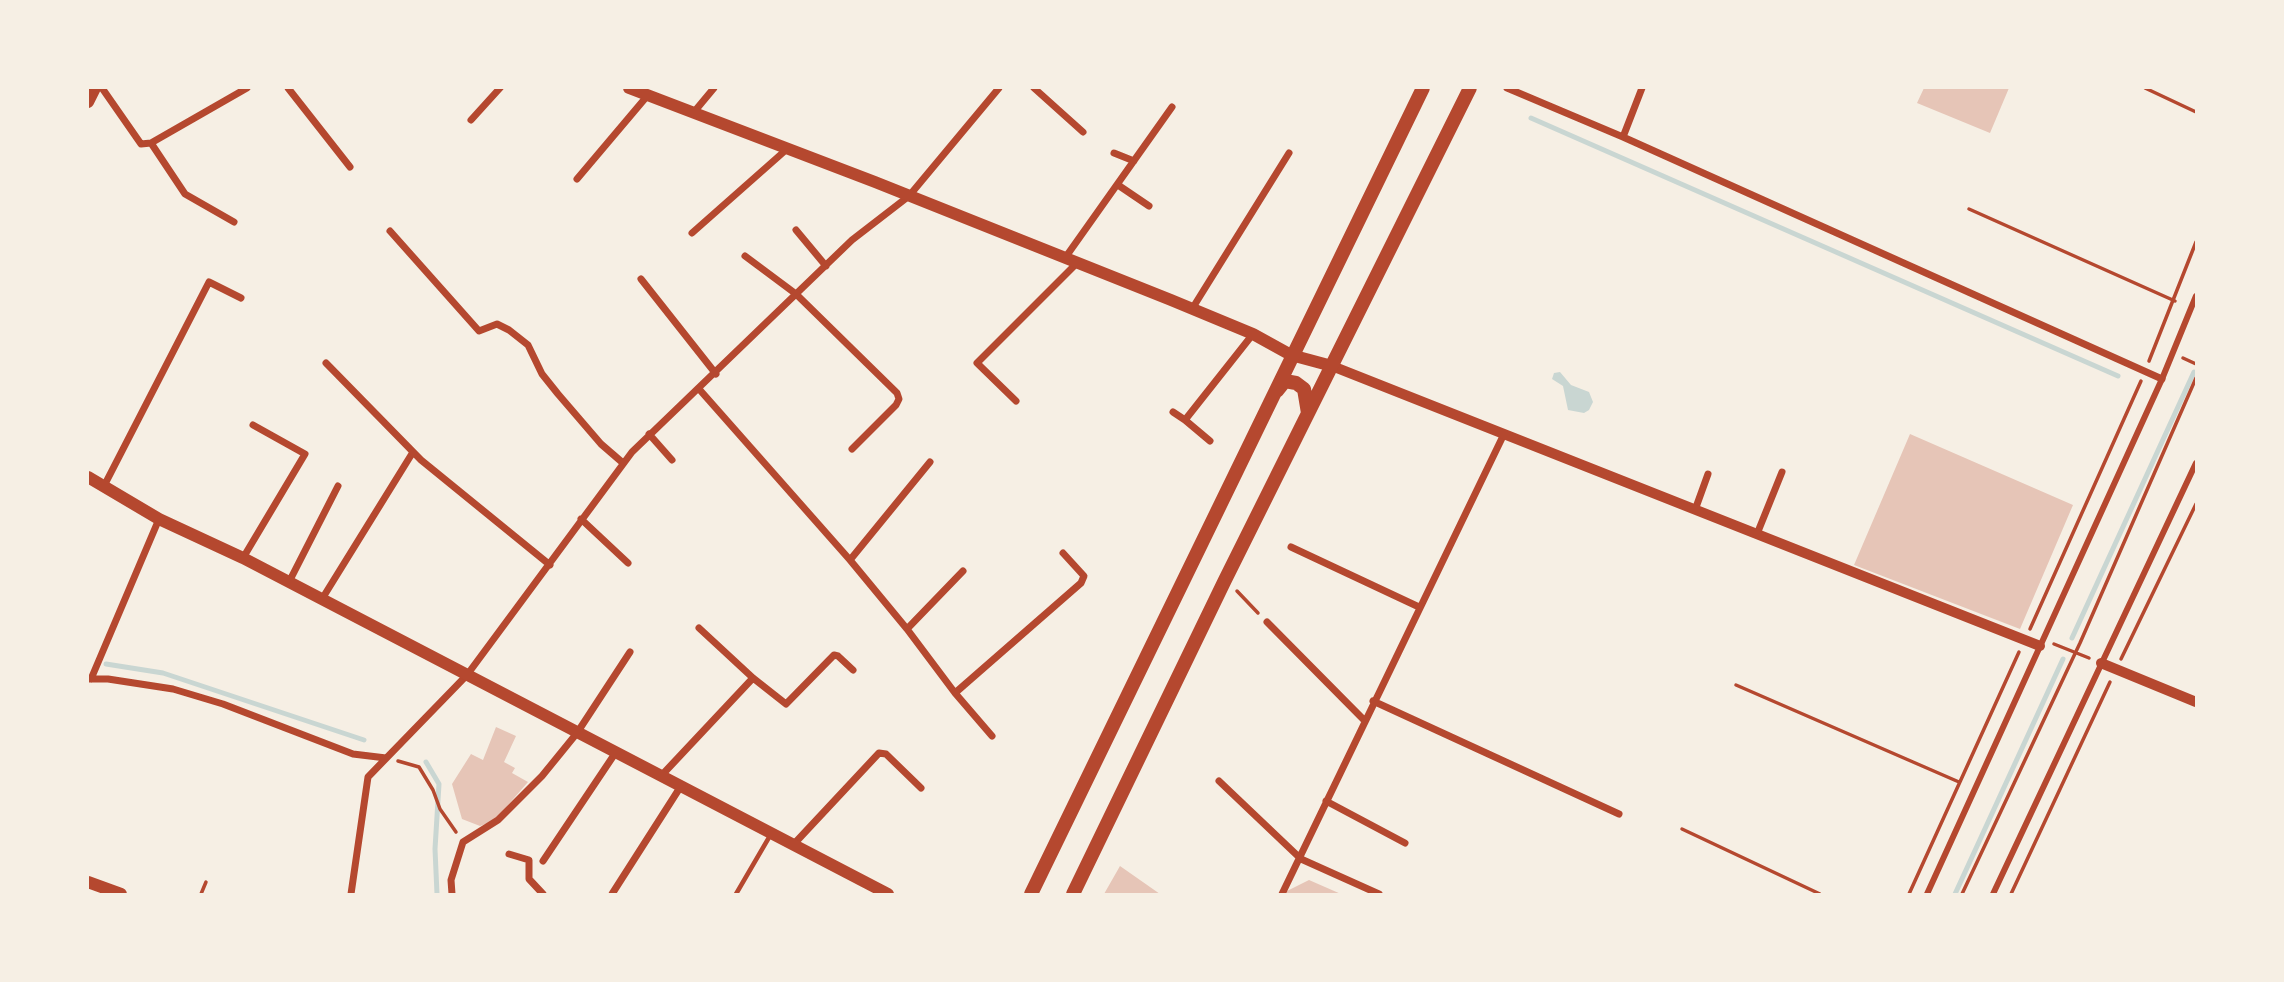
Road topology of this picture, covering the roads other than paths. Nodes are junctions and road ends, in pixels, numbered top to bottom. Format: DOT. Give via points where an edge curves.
graph roads {
  1 [pos="95,88"];
  2 [pos="102,88"];
  3 [pos="247,88"];
  4 [pos="288,88"];
  5 [pos="499,88"];
  6 [pos="629,88"];
  7 [pos="714,88"];
  8 [pos="999,88"];
  9 [pos="1034,88"];
  10 [pos="1470,88"];
  11 [pos="1507,88"];
  12 [pos="1642,88"];
  13 [pos="1418,89"];
  14 [pos="648,95"];
  15 [pos="88,102"];
  16 [pos="1172,107"];
  17 [pos="694,112"];
  18 [pos="471,120"];
  19 [pos="1083,132"];
  20 [pos="1623,137"];
  21 [pos="151,143"];
  22 [pos="788,148"];
  23 [pos="1114,153"];
  24 [pos="1289,153"];
  25 [pos="1134,161"];
  26 [pos="350,167"];
  27 [pos="577,179"];
  28 [pos="1118,185"];
  29 [pos="909,196"];
  30 [pos="1149,206"];
  31 [pos="234,222"];
  32 [pos="390,230"];
  33 [pos="796,230"];
  34 [pos="692,233"];
  35 [pos="745,256"];
  36 [pos="1071,260"];
  37 [pos="826,266"];
  38 [pos="641,279"];
  39 [pos="796,294"];
  40 [pos="2196,296"];
  41 [pos="241,298"];
  42 [pos="1192,309"];
  43 [pos="1253,334"];
  44 [pos="1291,355"];
  45 [pos="326,363"];
  46 [pos="1332,366"];
  47 [pos="716,374"];
  48 [pos="2162,380"];
  49 [pos="699,389"];
  50 [pos="1016,401"];
  51 [pos="1268,403"];
  52 [pos="1173,412"];
  53 [pos="1308,413"];
  54 [pos="1185,420"];
  55 [pos="253,425"];
  56 [pos="649,434"];
  57 [pos="1504,434"];
  58 [pos="1210,441"];
  59 [pos="852,449"];
  60 [pos="413,452"];
  61 [pos="672,460"];
  62 [pos="930,462"];
  63 [pos="623,463"];
  64 [pos="2196,463"];
  65 [pos="1782,472"];
  66 [pos="1708,474"];
  67 [pos="88,477"];
  68 [pos="104,486"];
  69 [pos="338,486"];
  70 [pos="1695,510"];
  71 [pos="159,519"];
  72 [pos="581,519"];
  73 [pos="1757,534"];
  74 [pos="1291,547"];
  75 [pos="1063,553"];
  76 [pos="243,558"];
  77 [pos="850,561"];
  78 [pos="628,563"];
  79 [pos="550,565"];
  80 [pos="963,571"];
  81 [pos="289,582"];
  82 [pos="322,599"];
  83 [pos="1419,607"];
  84 [pos="1267,622"];
  85 [pos="699,628"];
  86 [pos="907,629"];
  87 [pos="2041,643"];
  88 [pos="630,652"];
  89 [pos="2101,663"];
  90 [pos="853,670"];
  91 [pos="467,675"];
  92 [pos="753,678"];
  93 [pos="89,679"];
  94 [pos="955,692"];
  95 [pos="1373,701"];
  96 [pos="2196,702"];
  97 [pos="1364,720"];
  98 [pos="577,733"];
  99 [pos="992,736"];
  100 [pos="616,752"];
  101 [pos="386,758"];
  102 [pos="661,776"];
  103 [pos="1219,780"];
  104 [pos="681,786"];
  105 [pos="921,788"];
  106 [pos="1325,801"];
  107 [pos="1619,814"];
  108 [pos="771,834"];
  109 [pos="1405,843"];
  110 [pos="793,845"];
  111 [pos="509,854"];
  112 [pos="1301,859"];
  113 [pos="543,861"];
  114 [pos="88,882"];
  115 [pos="121,894"];
  116 [pos="351,894"];
  117 [pos="452,894"];
  118 [pos="543,894"];
  119 [pos="611,894"];
  120 [pos="736,894"];
  121 [pos="888,894"];
  122 [pos="1031,894"];
  123 [pos="1073,894"];
  124 [pos="1282,894"];
  125 [pos="1379,894"];
  126 [pos="1927,894"];
  127 [pos="1993,894"];
  1 -- 15 [label="main road"];
  2 -- 21 [label="street" via="141,144"];
  3 -- 21 [label="street"];
  4 -- 26 [label="street"];
  5 -- 18 [label="street"];
  6 -- 14 [label="main road"];
  7 -- 17 [label="street"];
  8 -- 29 [label="street"];
  9 -- 19 [label="street"];
  10 -- 46 [label="main road"];
  11 -- 20 [label="street"];
  12 -- 20 [label="street"];
  13 -- 44 [label="main road"];
  14 -- 17 [label="main road"];
  14 -- 27 [label="street"];
  16 -- 25 [label="street"];
  17 -- 22 [label="main road"];
  20 -- 48 [label="street"];
  21 -- 31 [label="street" via="186,194"];
  22 -- 29 [label="main road"];
  22 -- 34 [label="street"];
  23 -- 25 [label="street"];
  24 -- 42 [label="street"];
  25 -- 28 [label="street"];
  28 -- 30 [label="street"];
  28 -- 36 [label="street"];
  29 -- 36 [label="main road"];
  29 -- 37 [label="street"];
  32 -- 63 [label="street" via="479,331 497,324 528,345 558,394"];
  33 -- 37 [label="street"];
  35 -- 39 [label="street"];
  36 -- 42 [label="main road"];
  36 -- 50 [label="street" via="977,363"];
  37 -- 39 [label="street"];
  38 -- 47 [label="street"];
  39 -- 47 [label="street"];
  39 -- 59 [label="street" via="897,393 896,405"];
  40 -- 48 [label="street"];
  41 -- 68 [label="street" via="209,282"];
  42 -- 43 [label="main road"];
  43 -- 44 [label="main road"];
  43 -- 54 [label="street"];
  44 -- 46 [label="main road"];
  44 -- 51 [label="main road"];
  45 -- 60 [label="street"];
  46 -- 53 [label="main road"];
  46 -- 57 [label="street"];
  47 -- 49 [label="street"];
  48 -- 87 [label="street"];
  49 -- 56 [label="street"];
  49 -- 77 [label="street"];
  51 -- 53 [label="main road" via="1285,382 1296,383 1304,389"];
  51 -- 122 [label="main road"];
  52 -- 54 [label="street"];
  53 -- 123 [label="main road"];
  54 -- 58 [label="street"];
  55 -- 76 [label="street" via="305,454"];
  56 -- 61 [label="street"];
  56 -- 63 [label="street"];
  57 -- 70 [label="street"];
  57 -- 83 [label="street"];
  60 -- 79 [label="street"];
  60 -- 82 [label="street"];
  62 -- 77 [label="street"];
  63 -- 72 [label="street"];
  64 -- 89 [label="street"];
  65 -- 73 [label="street"];
  66 -- 70 [label="street"];
  67 -- 68 [label="main road"];
  68 -- 71 [label="main road"];
  69 -- 81 [label="street"];
  70 -- 73 [label="street"];
  71 -- 76 [label="main road"];
  71 -- 93 [label="street"];
  72 -- 78 [label="street"];
  72 -- 79 [label="street"];
  73 -- 87 [label="street"];
  74 -- 83 [label="street"];
  75 -- 94 [label="street" via="1084,576 1081,583"];
  76 -- 81 [label="main road"];
  77 -- 86 [label="street"];
  79 -- 91 [label="street"];
  80 -- 86 [label="street"];
  81 -- 82 [label="main road"];
  82 -- 91 [label="main road"];
  83 -- 95 [label="street"];
  84 -- 97 [label="street"];
  85 -- 92 [label="street"];
  86 -- 94 [label="street"];
  87 -- 126 [label="street"];
  88 -- 98 [label="street"];
  89 -- 96 [label="street"];
  89 -- 127 [label="street"];
  90 -- 92 [label="street" via="834,655 786,704"];
  91 -- 98 [label="main road"];
  91 -- 101 [label="street"];
  92 -- 102 [label="street"];
  93 -- 101 [label="street" via="173,688 353,754"];
  94 -- 99 [label="street"];
  95 -- 97 [label="street"];
  95 -- 107 [label="street"];
  97 -- 106 [label="street"];
  98 -- 100 [label="main road"];
  98 -- 117 [label="street" via="498,820 463,842 451,880"];
  100 -- 102 [label="main road"];
  100 -- 113 [label="street"];
  101 -- 116 [label="street" via="368,777"];
  102 -- 104 [label="main road"];
  103 -- 112 [label="street"];
  104 -- 108 [label="main road"];
  104 -- 119 [label="street"];
  105 -- 110 [label="street" via="886,754 879,753"];
  106 -- 109 [label="street"];
  106 -- 112 [label="street"];
  108 -- 110 [label="main road"];
  108 -- 120 [label="lane"];
  110 -- 121 [label="main road"];
  111 -- 118 [label="street" via="529,860 529,879"];
  112 -- 124 [label="street"];
  112 -- 125 [label="street"];
  114 -- 115 [label="main road"];
}
